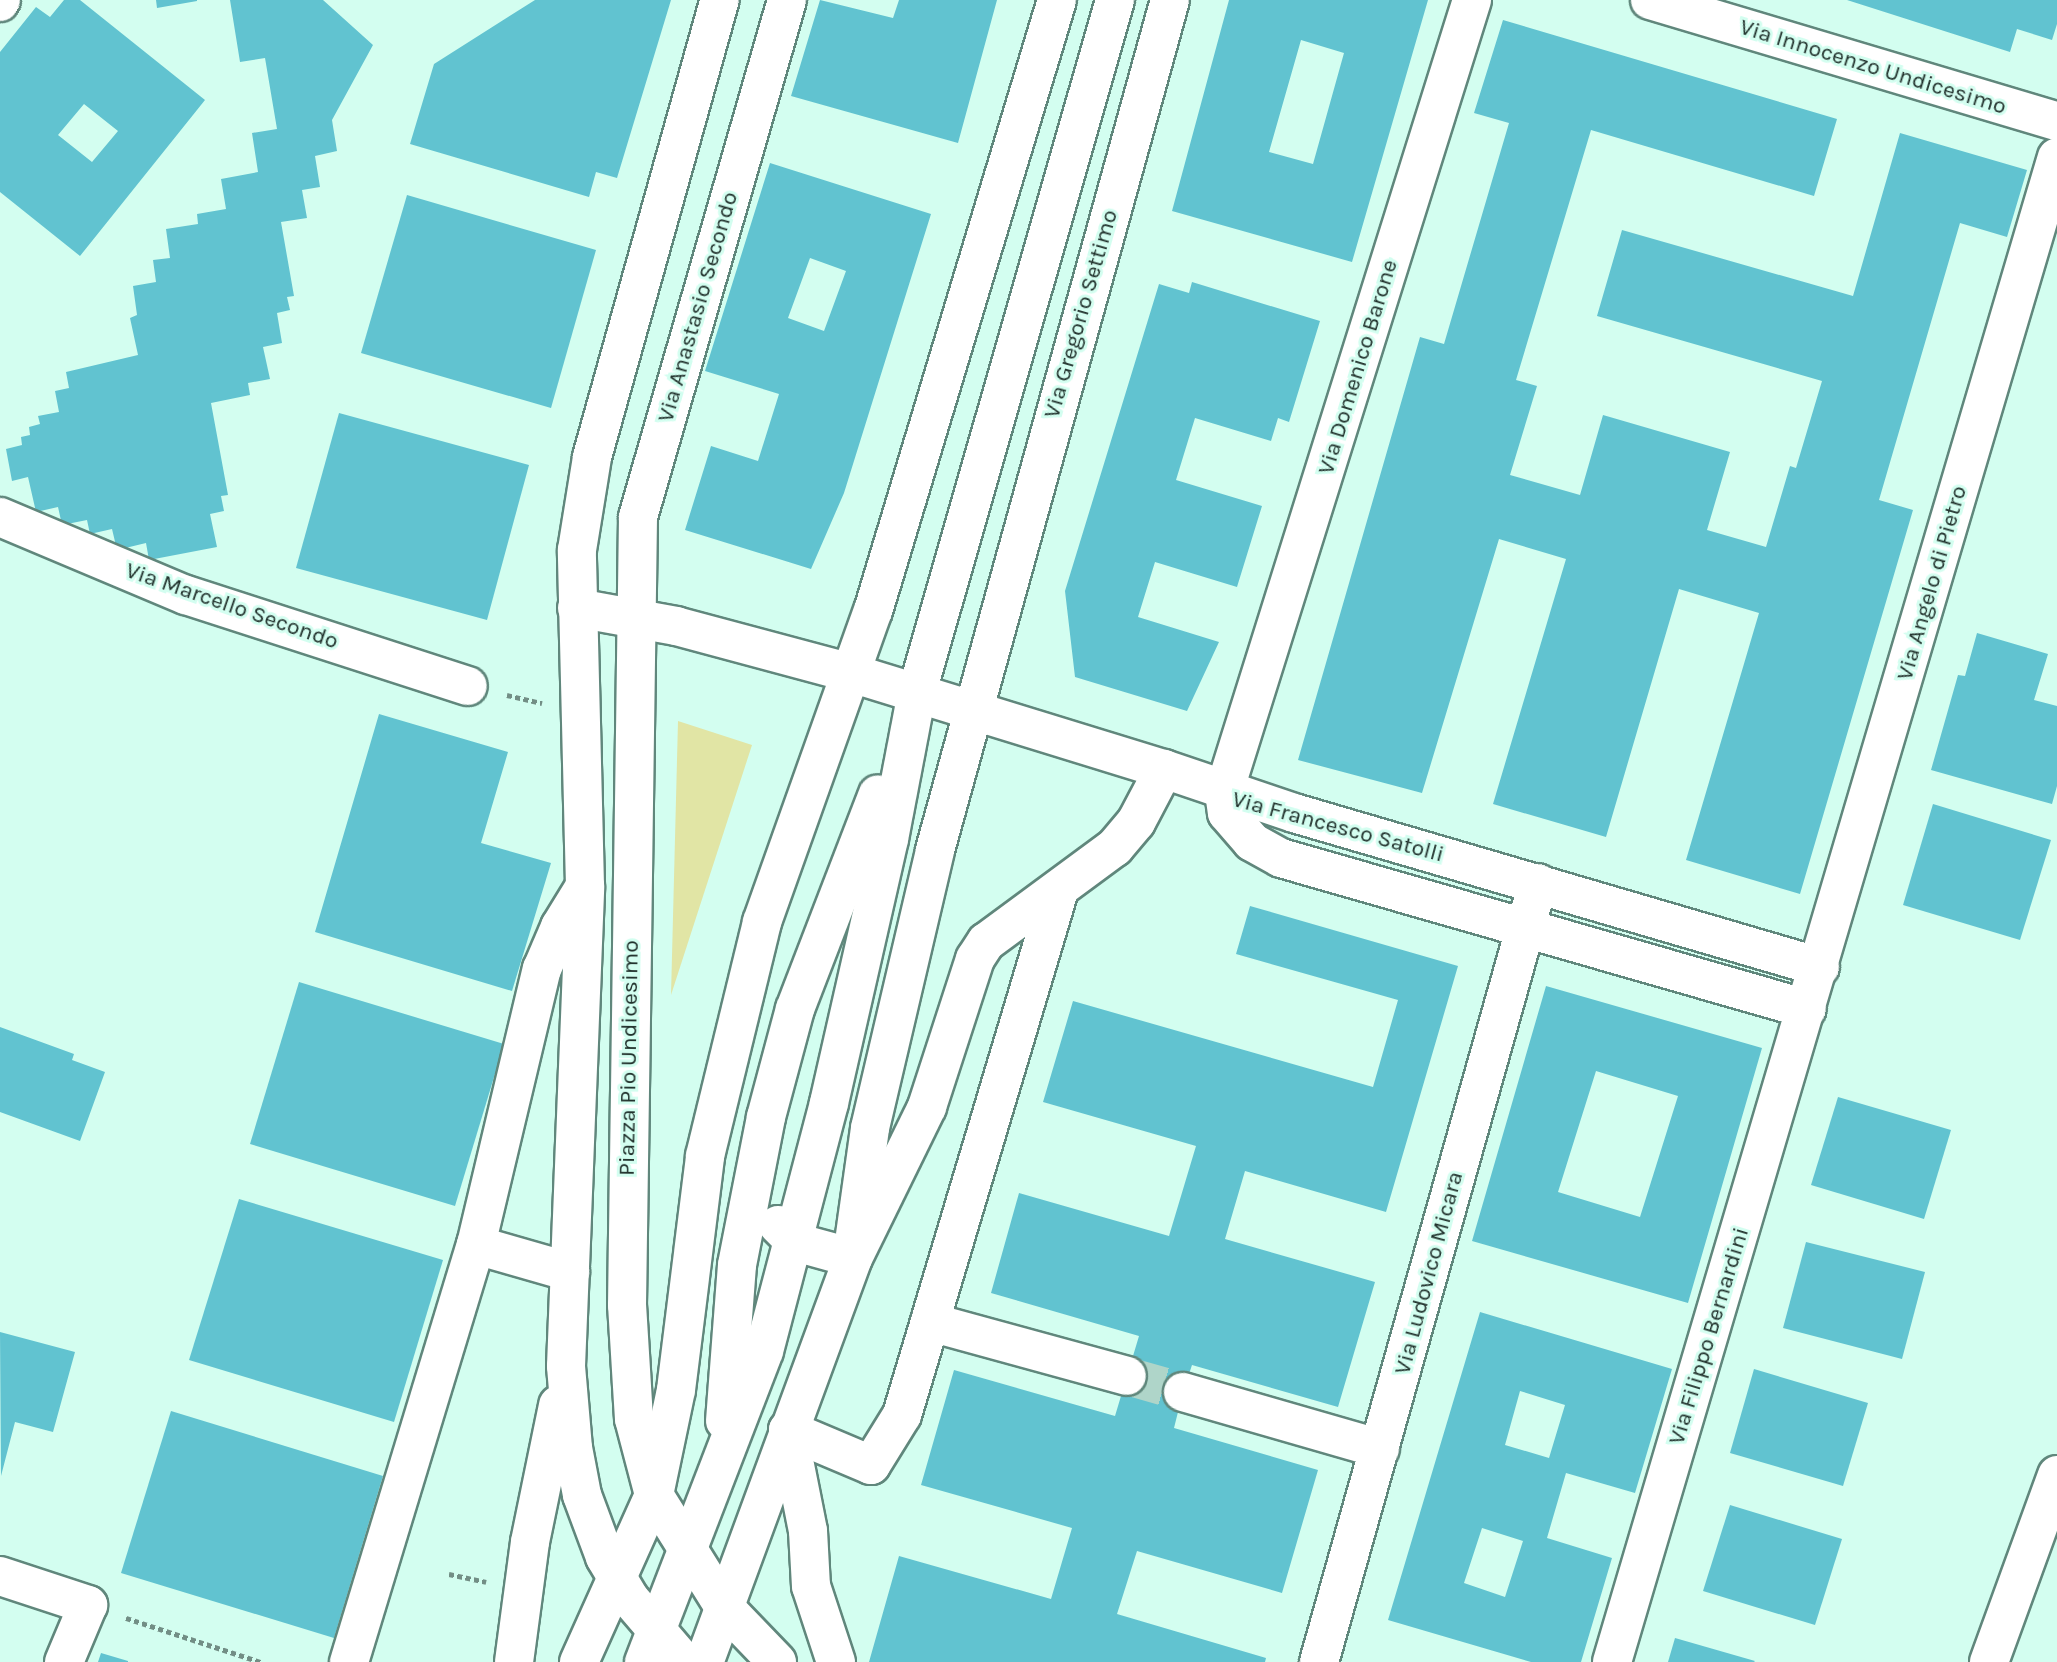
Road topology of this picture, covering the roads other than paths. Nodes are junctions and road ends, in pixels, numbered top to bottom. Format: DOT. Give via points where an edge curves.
graph roads {
  1 [pos="720,0"];
  2 [pos="787,0"];
  3 [pos="1057,0"];
  4 [pos="1115,0"];
  5 [pos="1170,0"];
  6 [pos="1472,0"];
  7 [pos="1650,0"];
  8 [pos="2057,121"];
  9 [pos="2057,157"];
  10 [pos="0,517"];
  11 [pos="577,608"];
  12 [pos="636,618"];
  13 [pos="851,673"];
  14 [pos="481,688"];
  15 [pos="916,692"];
  16 [pos="972,708"];
  17 [pos="1164,769"];
  18 [pos="1224,792"];
  19 [pos="847,880"];
  20 [pos="1538,883"];
  21 [pos="585,887"];
  22 [pos="1059,890"];
  23 [pos="1526,927"];
  24 [pos="1820,967"];
  25 [pos="1807,1009"];
  26 [pos="795,1242"];
  27 [pos="477,1245"];
  28 [pos="853,1258"];
  29 [pos="570,1272"];
  30 [pos="930,1322"];
  31 [pos="566,1366"];
  32 [pos="1127,1376"];
  33 [pos="1183,1392"];
  34 [pos="788,1430"];
  35 [pos="1381,1449"];
  36 [pos="723,1462"];
  37 [pos="2057,1475"];
  38 [pos="654,1495"];
  39 [pos="687,1554"];
  40 [pos="0,1576"];
  41 [pos="618,1581"];
  42 [pos="724,1607"];
  43 [pos="651,1647"];
  44 [pos="64,1662"];
  45 [pos="349,1662"];
  46 [pos="514,1662"];
  47 [pos="579,1662"];
  48 [pos="684,1662"];
  49 [pos="704,1662"];
  50 [pos="777,1662"];
  51 [pos="836,1662"];
  52 [pos="1319,1662"];
  53 [pos="1612,1662"];
  54 [pos="1989,1662"];
  1 -- 11 [label="main road" via="592,457 580,525"];
  2 -- 12 [label="main road, Via Anastasio Secondo" via="641,505 635,541"];
  3 -- 13 [label="main road"];
  4 -- 15 [label="main road"];
  5 -- 16 [label="main road, Via Gregorio Settimo"];
  6 -- 18 [label="main road, Via Domenico Barone"];
  7 -- 8 [label="main road, Via Innocenzo Undicesimo"];
  9 -- 24 [label="main road, Via Angelo di Pietro"];
  10 -- 14 [label="main road, Via Marcello Secondo" via="186,594"];
  11 -- 12 [label="main road"];
  11 -- 21 [label="main road"];
  12 -- 13 [label="main road"];
  12 -- 38 [label="main road, Piazza Pio Undicesimo" via="628,1357 637,1438"];
  13 -- 15 [label="main road"];
  13 -- 38 [label="main road" via="790,834 733,1027 705,1156 676,1390"];
  15 -- 16 [label="main road"];
  15 -- 19 [label="main road"];
  15 -- 26 [label="main road" via="889,839"];
  16 -- 17 [label="main road"];
  16 -- 28 [label="main road" via="870,1128"];
  17 -- 18 [label="main road"];
  17 -- 22 [label="main road" via="1128,833"];
  18 -- 20 [label="main road, Via Francesco Satolli"];
  18 -- 23 [label="main road, Via Francesco Satolli" via="1232,822 1267,853"];
  19 -- 26 [label="main road" via="828,1008 777,1213 784,1235"];
  19 -- 36 [label="main road" via="795,1009 751,1187 731,1319"];
  20 -- 23 [label="main road, Via Ludovico Micara"];
  20 -- 24 [label="main road, Via Francesco Satolli"];
  21 -- 27 [label="main road" via="560,927 542,969"];
  21 -- 29 [label="main road"];
  22 -- 28 [label="main road" via="979,950 927,1107"];
  22 -- 30 [label="main road"];
  23 -- 25 [label="main road, Via Francesco Satolli"];
  23 -- 35 [label="main road, Via Ludovico Micara"];
  24 -- 25 [label="main road, Via Angelo di Pietro"];
  25 -- 53 [label="main road, Via Filippo Bernardini"];
  26 -- 28 [label="main road"];
  26 -- 36 [label="main road" via="764,1351"];
  27 -- 29 [label="main road"];
  27 -- 45 [label="main road"];
  28 -- 34 [label="main road"];
  29 -- 31 [label="main road"];
  30 -- 32 [label="main road"];
  30 -- 34 [label="main road" via="902,1415 871,1465"];
  31 -- 41 [label="main road" via="582,1495"];
  31 -- 46 [label="main road" via="530,1542"];
  33 -- 35 [label="main road"];
  34 -- 42 [label="main road"];
  34 -- 51 [label="main road" via="808,1531 811,1586"];
  35 -- 52 [label="main road, Via Ludovico Micara"];
  36 -- 39 [label="main road"];
  37 -- 54 [label="main road"];
  38 -- 39 [label="main road, Piazza Pio Undicesimo"];
  38 -- 41 [label="main road"];
  39 -- 42 [label="main road, Piazza Pio Undicesimo"];
  39 -- 43 [label="main road"];
  40 -- 44 [label="main road" via="88,1605"];
  41 -- 43 [label="main road"];
  41 -- 47 [label="main road"];
  42 -- 49 [label="main road"];
  42 -- 50 [label="main road, Piazza Pio Undicesimo"];
  43 -- 48 [label="main road"];
}
